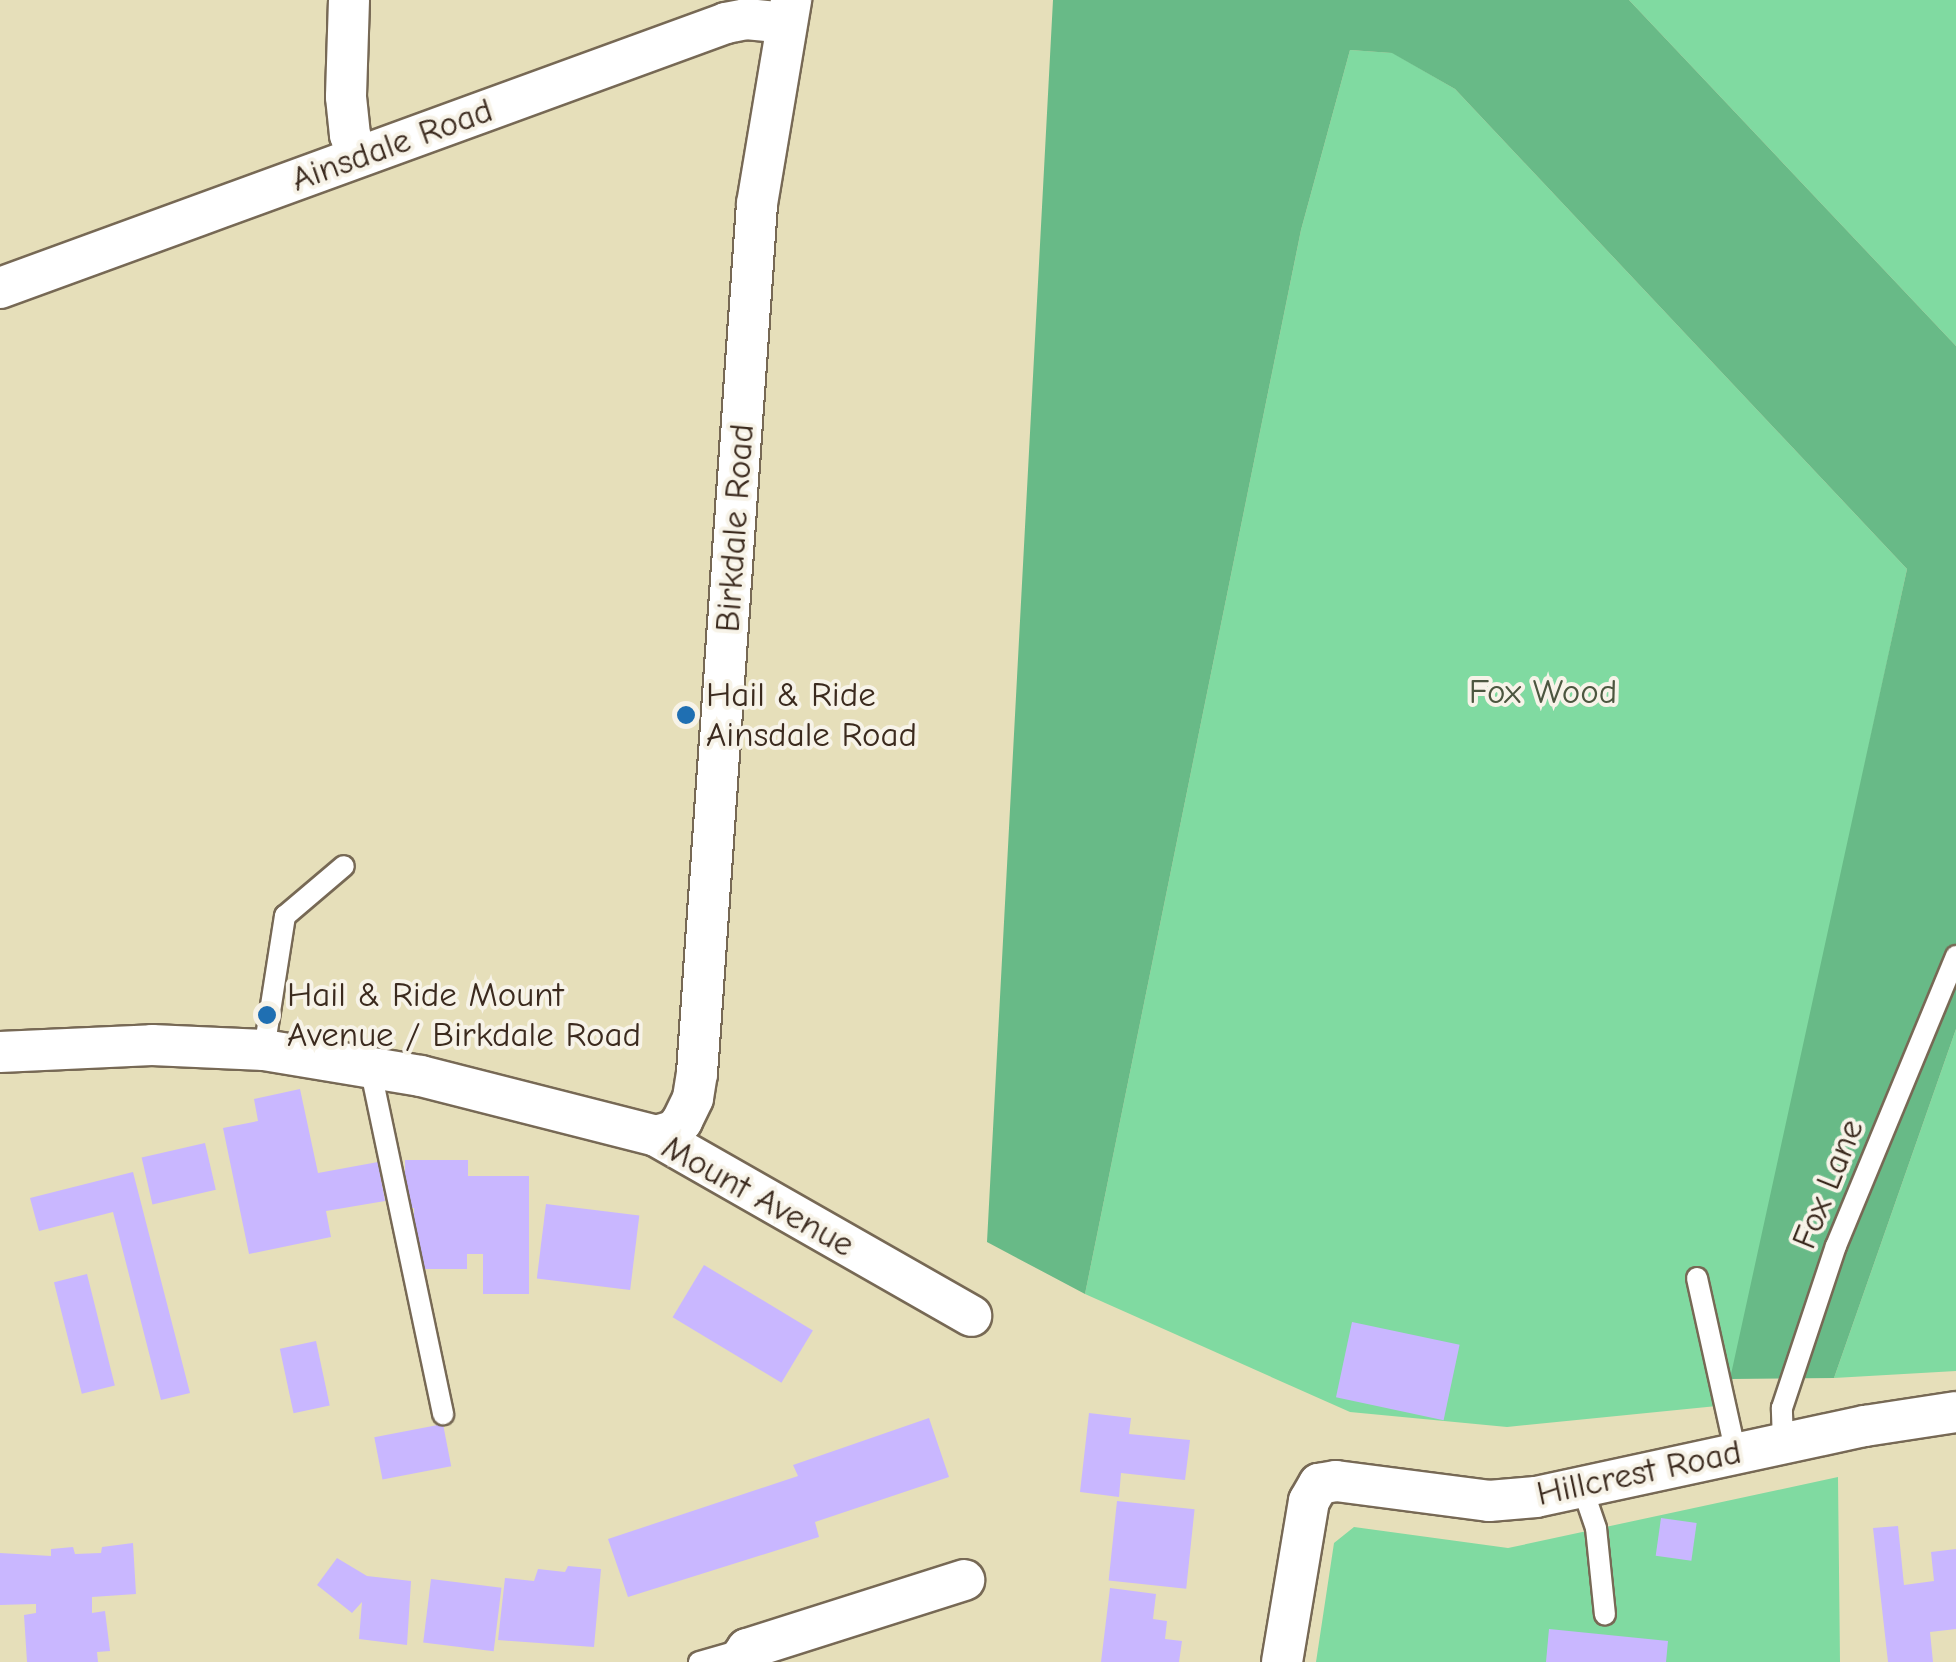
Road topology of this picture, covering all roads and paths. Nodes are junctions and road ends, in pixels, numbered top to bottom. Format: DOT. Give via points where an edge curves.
graph roads {
  1 [pos="349,0"];
  2 [pos="789,11"];
  3 [pos="358,157"];
  4 [pos="0,288"];
  5 [pos="344,866"];
  6 [pos="1956,956"];
  7 [pos="264,1050"];
  8 [pos="0,1052"];
  9 [pos="370,1067"];
  10 [pos="656,1136"];
  11 [pos="1697,1278"];
  12 [pos="971,1316"];
  13 [pos="1956,1412"];
  14 [pos="442,1414"];
  15 [pos="1784,1442"];
  16 [pos="1736,1454"];
  17 [pos="1582,1487"];
  18 [pos="964,1580"];
  19 [pos="1605,1615"];
  20 [pos="742,1655"];
  21 [pos="699,1662"];
  22 [pos="1282,1662"];
  1 -- 3 [label="street" via="346,97"];
  2 -- 3 [label="street, Ainsdale Road" via="726,22"];
  2 -- 10 [label="street, Birkdale Road" via="757,204 697,1073 682,1121"];
  3 -- 4 [label="street, Ainsdale Road"];
  5 -- 7 [label="lane" via="286,916"];
  6 -- 15 [label="lane, Fox Lane" via="1836,1246 1782,1408"];
  7 -- 8 [label="street, Mount Avenue" via="152,1045"];
  7 -- 9 [label="street, Mount Avenue"];
  9 -- 10 [label="street, Mount Avenue"];
  9 -- 14 [label="lane"];
  10 -- 12 [label="street, Mount Avenue"];
  11 -- 16 [label="lane"];
  13 -- 15 [label="street, Hillcrest Road"];
  15 -- 16 [label="street, Hillcrest Road"];
  16 -- 17 [label="street, Hillcrest Road"];
  17 -- 19 [label="lane" via="1596,1528"];
  17 -- 22 [label="street, Hillcrest Road" via="1489,1501 1319,1484 1310,1502"];
  18 -- 20 [label="street"];
  20 -- 21 [label="lane"];
}
